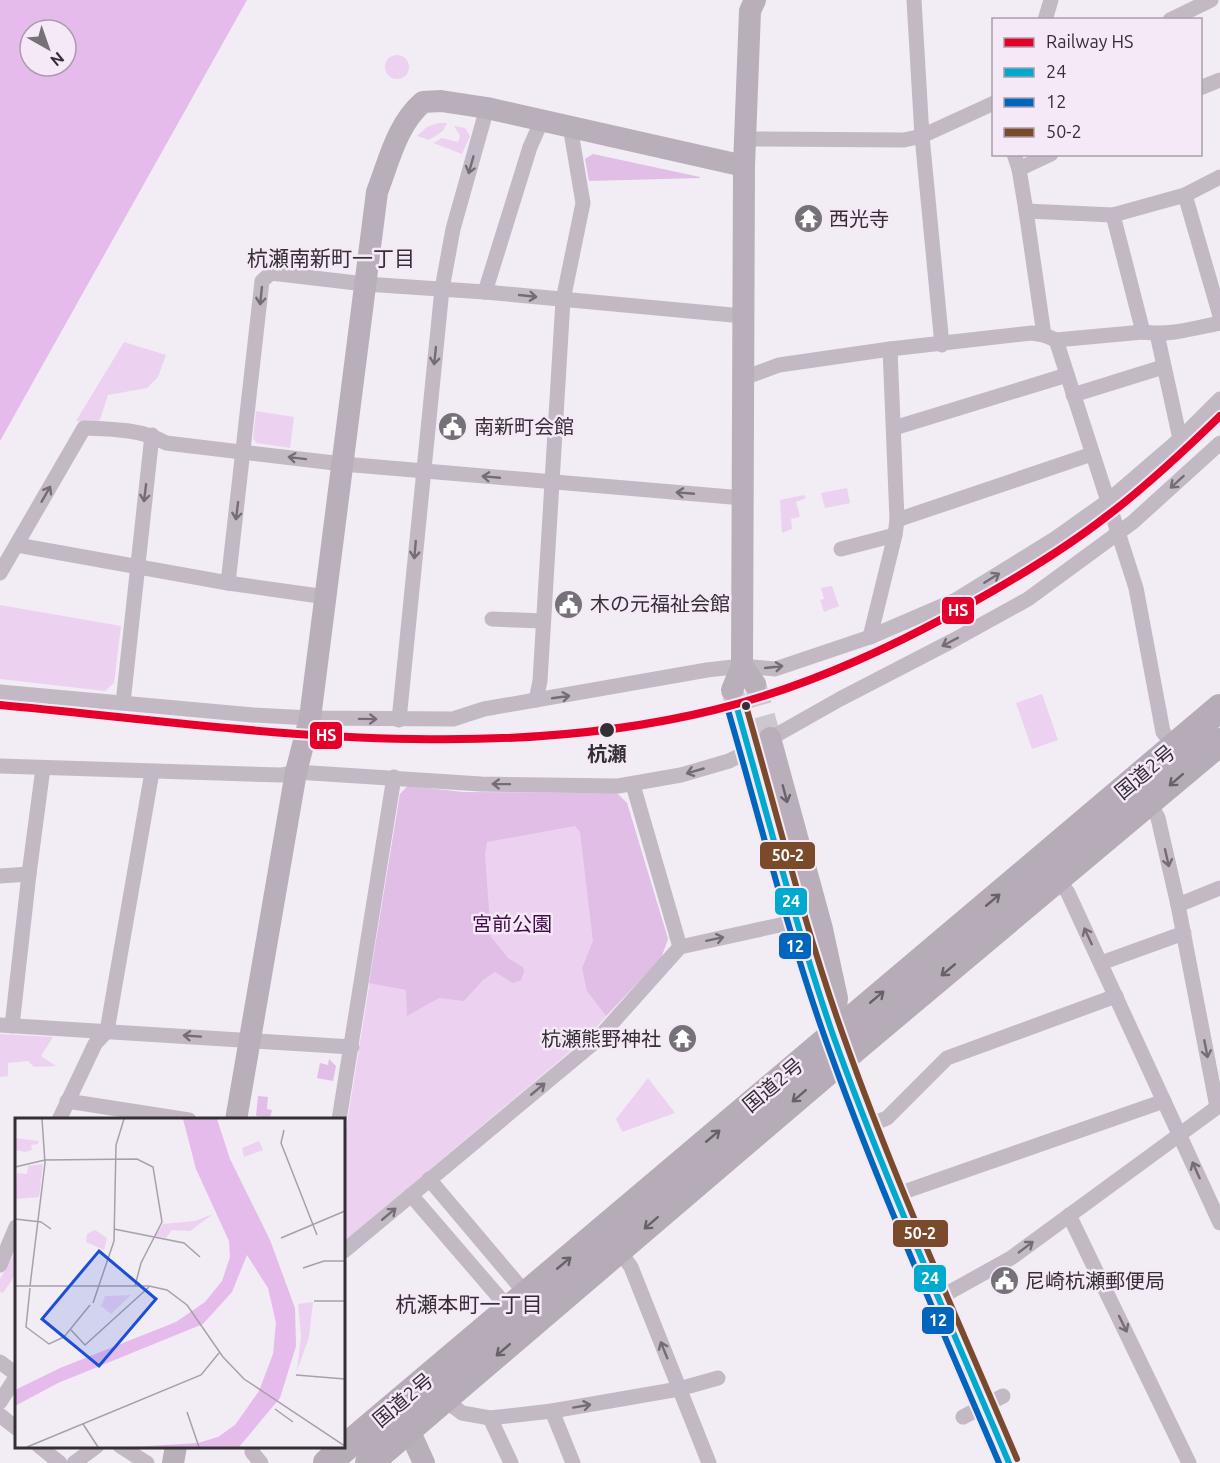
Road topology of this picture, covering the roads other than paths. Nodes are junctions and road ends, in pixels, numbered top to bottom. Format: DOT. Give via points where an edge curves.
graph roads {
  1 [pos="754,0"];
  2 [pos="914,0"];
  3 [pos="1051,0"];
  4 [pos="1211,0"];
  5 [pos="1046,18"];
  6 [pos="1174,18"];
  7 [pos="1220,80"];
  8 [pos="1202,87"];
  9 [pos="992,103"];
  10 [pos="487,108"];
  11 [pos="542,120"];
  12 [pos="570,126"];
  13 [pos="922,136"];
  14 [pos="745,139"];
  15 [pos="1042,156"];
  16 [pos="1016,162"];
  17 [pos="744,166"];
  18 [pos="1220,177"];
  19 [pos="1185,195"];
  20 [pos="1026,211"];
  21 [pos="1113,215"];
  22 [pos="364,284"];
  23 [pos="442,289"];
  24 [pos="484,292"];
  25 [pos="563,300"];
  26 [pos="743,316"];
  27 [pos="1220,316"];
  28 [pos="1220,323"];
  29 [pos="1150,333"];
  30 [pos="1050,337"];
  31 [pos="942,345"];
  32 [pos="890,349"];
  33 [pos="1163,367"];
  34 [pos="1067,375"];
  35 [pos="744,378"];
  36 [pos="1073,395"];
  37 [pos="1220,399"];
  38 [pos="894,428"];
  39 [pos="152,435"];
  40 [pos="1180,439"];
  41 [pos="1220,442"];
  42 [pos="243,451"];
  43 [pos="1092,454"];
  44 [pos="343,464"];
  45 [pos="422,471"];
  46 [pos="550,482"];
  47 [pos="743,498"];
  48 [pos="1108,501"];
  49 [pos="896,527"];
  50 [pos="1119,532"];
  51 [pos="17,545"];
  52 [pos="841,549"];
  53 [pos="136,566"];
  54 [pos="0,573"];
  55 [pos="228,583"];
  56 [pos="326,597"];
  57 [pos="492,619"];
  58 [pos="543,621"];
  59 [pos="870,637"];
  60 [pos="748,675"];
  61 [pos="732,690"];
  62 [pos="0,692"];
  63 [pos="537,700"];
  64 [pos="123,703"];
  65 [pos="1220,708"];
  66 [pos="310,718"];
  67 [pos="399,720"];
  68 [pos="770,738"];
  69 [pos="1220,742"];
  70 [pos="747,743"];
  71 [pos="1175,747"];
  72 [pos="0,766"];
  73 [pos="43,768"];
  74 [pos="152,772"];
  75 [pos="296,772"];
  76 [pos="394,777"];
  77 [pos="633,785"];
  78 [pos="1150,802"];
  79 [pos="29,874"];
  80 [pos="0,876"];
  81 [pos="1057,878"];
  82 [pos="1220,888"];
  83 [pos="1178,905"];
  84 [pos="798,921"];
  85 [pos="1184,933"];
  86 [pos="680,947"];
  87 [pos="1101,963"];
  88 [pos="1116,996"];
  89 [pos="6,1025"];
  90 [pos="107,1031"];
  91 [pos="250,1040"];
  92 [pos="838,1046"];
  93 [pos="352,1047"];
  94 [pos="67,1101"];
  95 [pos="1164,1101"];
  96 [pos="1219,1106"];
  97 [pos="59,1118"];
  98 [pos="182,1118"];
  99 [pos="236,1118"];
  100 [pos="339,1118"];
  101 [pos="867,1126"];
  102 [pos="1179,1134"];
  103 [pos="429,1179"];
  104 [pos="411,1195"];
  105 [pos="895,1195"];
  106 [pos="1069,1215"];
  107 [pos="1220,1224"];
  108 [pos="11,1236"];
  109 [pos="345,1250"];
  110 [pos="619,1250"];
  111 [pos="0,1265"];
  112 [pos="939,1298"];
  113 [pos="518,1302"];
  114 [pos="0,1362"];
  115 [pos="15,1375"];
  116 [pos="15,1378"];
  117 [pos="718,1378"];
  118 [pos="679,1389"];
  119 [pos="445,1400"];
  120 [pos="994,1400"];
  121 [pos="0,1402"];
  122 [pos="552,1411"];
  123 [pos="0,1415"];
  124 [pos="963,1417"];
  125 [pos="490,1418"];
  126 [pos="400,1420"];
  127 [pos="15,1427"];
  128 [pos="41,1448"];
  129 [pos="95,1448"];
  130 [pos="123,1448"];
  131 [pos="176,1448"];
  132 [pos="253,1448"];
  133 [pos="60,1463"];
  134 [pos="74,1463"];
  135 [pos="147,1463"];
  136 [pos="172,1463"];
  137 [pos="261,1463"];
  138 [pos="327,1463"];
  139 [pos="369,1463"];
  140 [pos="424,1463"];
  141 [pos="511,1463"];
  142 [pos="573,1463"];
  143 [pos="709,1463"];
  144 [pos="1009,1463"];
  145 [pos="1189,1463"];
  1 -- 14 [label="street" via="750,11"];
  2 -- 13 [label="street"];
  3 -- 5 [label="street"];
  4 -- 6 [label="street"];
  7 -- 8 [label="street"];
  9 -- 13 [label="street"];
  10 -- 11 [label="street"];
  10 -- 22 [label="street" via="441,101 423,102 411,111 401,127 377,192"];
  10 -- 23 [label="street, one-way" via="453,229"];
  11 -- 12 [label="street"];
  11 -- 24 [label="street"];
  12 -- 17 [label="street"];
  12 -- 25 [label="street" via="583,203"];
  13 -- 14 [label="street" via="904,140"];
  13 -- 31 [label="street"];
  14 -- 17 [label="street"];
  15 -- 16 [label="street"];
  16 -- 20 [label="street"];
  17 -- 26 [label="street"];
  18 -- 19 [label="street"];
  19 -- 21 [label="street"];
  19 -- 27 [label="street"];
  20 -- 21 [label="street"];
  20 -- 30 [label="street"];
  21 -- 29 [label="street"];
  22 -- 23 [label="street"];
  22 -- 42 [label="street, one-way" via="278,273 262,281"];
  22 -- 44 [label="street"];
  23 -- 24 [label="street"];
  23 -- 45 [label="street, one-way"];
  24 -- 25 [label="street, one-way"];
  25 -- 26 [label="street"];
  25 -- 46 [label="street"];
  26 -- 35 [label="street"];
  28 -- 29 [label="street" via="1180,332"];
  29 -- 30 [label="street"];
  29 -- 33 [label="street"];
  30 -- 31 [label="street" via="1032,333"];
  30 -- 34 [label="street"];
  31 -- 32 [label="street"];
  32 -- 35 [label="street" via="779,365"];
  32 -- 38 [label="street"];
  33 -- 36 [label="street"];
  33 -- 40 [label="street"];
  34 -- 36 [label="street"];
  34 -- 38 [label="street"];
  35 -- 47 [label="street"];
  36 -- 43 [label="street"];
  37 -- 40 [label="street"];
  38 -- 49 [label="street"];
  39 -- 42 [label="street" via="166,443"];
  51 -- 39 [label="street, one-way" via="84,428"];
  39 -- 53 [label="street, one-way"];
  40 -- 48 [label="street"];
  41 -- 50 [label="street, one-way"];
  44 -- 42 [label="street, one-way"];
  42 -- 55 [label="street, one-way"];
  43 -- 48 [label="street"];
  43 -- 49 [label="street"];
  44 -- 45 [label="street"];
  44 -- 56 [label="street"];
  46 -- 45 [label="street, one-way"];
  45 -- 67 [label="street, one-way"];
  47 -- 46 [label="street, one-way"];
  46 -- 58 [label="street"];
  47 -- 60 [label="street"];
  48 -- 50 [label="street"];
  59 -- 48 [label="street, one-way" via="956,600"];
  49 -- 52 [label="street"];
  49 -- 59 [label="street"];
  50 -- 68 [label="street, one-way" via="1028,599"];
  50 -- 71 [label="street" via="1136,588 1163,732"];
  51 -- 53 [label="street"];
  51 -- 54 [label="street"];
  53 -- 55 [label="street"];
  53 -- 64 [label="street"];
  55 -- 56 [label="street"];
  56 -- 66 [label="street"];
  57 -- 58 [label="street"];
  58 -- 63 [label="street"];
  60 -- 59 [label="street, one-way"];
  60 -- 61 [label="street"];
  63 -- 60 [label="street, one-way"];
  62 -- 64 [label="street"];
  63 -- 67 [label="street" via="453,719"];
  64 -- 66 [label="street"];
  65 -- 71 [label="highway, 国道2号"];
  66 -- 67 [label="street, one-way"];
  66 -- 75 [label="street"];
  68 -- 70 [label="street"];
  68 -- 92 [label="street, one-way" via="831,969 837,998"];
  69 -- 78 [label="highway, 国道2号, one-way"];
  70 -- 77 [label="street, one-way" via="729,761"];
  70 -- 84 [label="street"];
  92 -- 71 [label="highway, 国道2号, one-way"];
  72 -- 73 [label="street"];
  73 -- 74 [label="street"];
  73 -- 79 [label="street"];
  74 -- 75 [label="street"];
  74 -- 90 [label="street"];
  75 -- 76 [label="street"];
  75 -- 91 [label="street"];
  77 -- 76 [label="street, one-way" via="481,784"];
  76 -- 93 [label="street"];
  77 -- 86 [label="street"];
  78 -- 81 [label="highway, 国道2号"];
  78 -- 83 [label="street, one-way" via="1158,818"];
  79 -- 80 [label="street"];
  79 -- 89 [label="street"];
  87 -- 81 [label="street, one-way"];
  81 -- 92 [label="highway, 国道2号, one-way"];
  82 -- 83 [label="street"];
  83 -- 85 [label="street"];
  86 -- 84 [label="street, one-way"];
  84 -- 92 [label="street"];
  85 -- 87 [label="street"];
  85 -- 96 [label="street, one-way"];
  103 -- 86 [label="street, one-way" via="596,1041"];
  87 -- 88 [label="street"];
  88 -- 95 [label="street"];
  88 -- 101 [label="street" via="947,1058 887,1118"];
  89 -- 90 [label="street"];
  91 -- 90 [label="street, one-way"];
  90 -- 94 [label="street" via="95,1044"];
  91 -- 93 [label="street"];
  91 -- 99 [label="street"];
  92 -- 101 [label="street"];
  92 -- 110 [label="highway, 国道2号, one-way"];
  113 -- 92 [label="highway, 国道2号, one-way"];
  93 -- 100 [label="street"];
  94 -- 97 [label="street"];
  94 -- 98 [label="street"];
  95 -- 102 [label="street"];
  95 -- 105 [label="street"];
  96 -- 102 [label="street"];
  101 -- 105 [label="street"];
  102 -- 106 [label="street"];
  107 -- 102 [label="street, one-way"];
  103 -- 104 [label="street"];
  103 -- 113 [label="street"];
  109 -- 104 [label="street, one-way"];
  104 -- 113 [label="street"];
  105 -- 112 [label="street"];
  112 -- 106 [label="street, one-way" via="1011,1258"];
  106 -- 145 [label="street, one-way"];
  108 -- 111 [label="street"];
  118 -- 110 [label="street, one-way" via="631,1267"];
  110 -- 119 [label="highway, 国道2号, one-way"];
  112 -- 120 [label="street"];
  113 -- 126 [label="highway, 国道2号"];
  114 -- 115 [label="street"];
  116 -- 121 [label="street"];
  117 -- 118 [label="street"];
  122 -- 118 [label="street, one-way"];
  118 -- 143 [label="street"];
  119 -- 125 [label="street" via="462,1413"];
  119 -- 126 [label="highway, 国道2号"];
  120 -- 124 [label="street"];
  120 -- 144 [label="street"];
  122 -- 125 [label="street"];
  122 -- 142 [label="street"];
  123 -- 127 [label="street"];
  125 -- 141 [label="street"];
  126 -- 138 [label="highway, 国道2号"];
  126 -- 139 [label="highway, 国道2号"];
  126 -- 140 [label="street"];
  128 -- 133 [label="street"];
  129 -- 134 [label="street"];
  130 -- 135 [label="street"];
  131 -- 136 [label="street"];
  132 -- 137 [label="street"];
}
